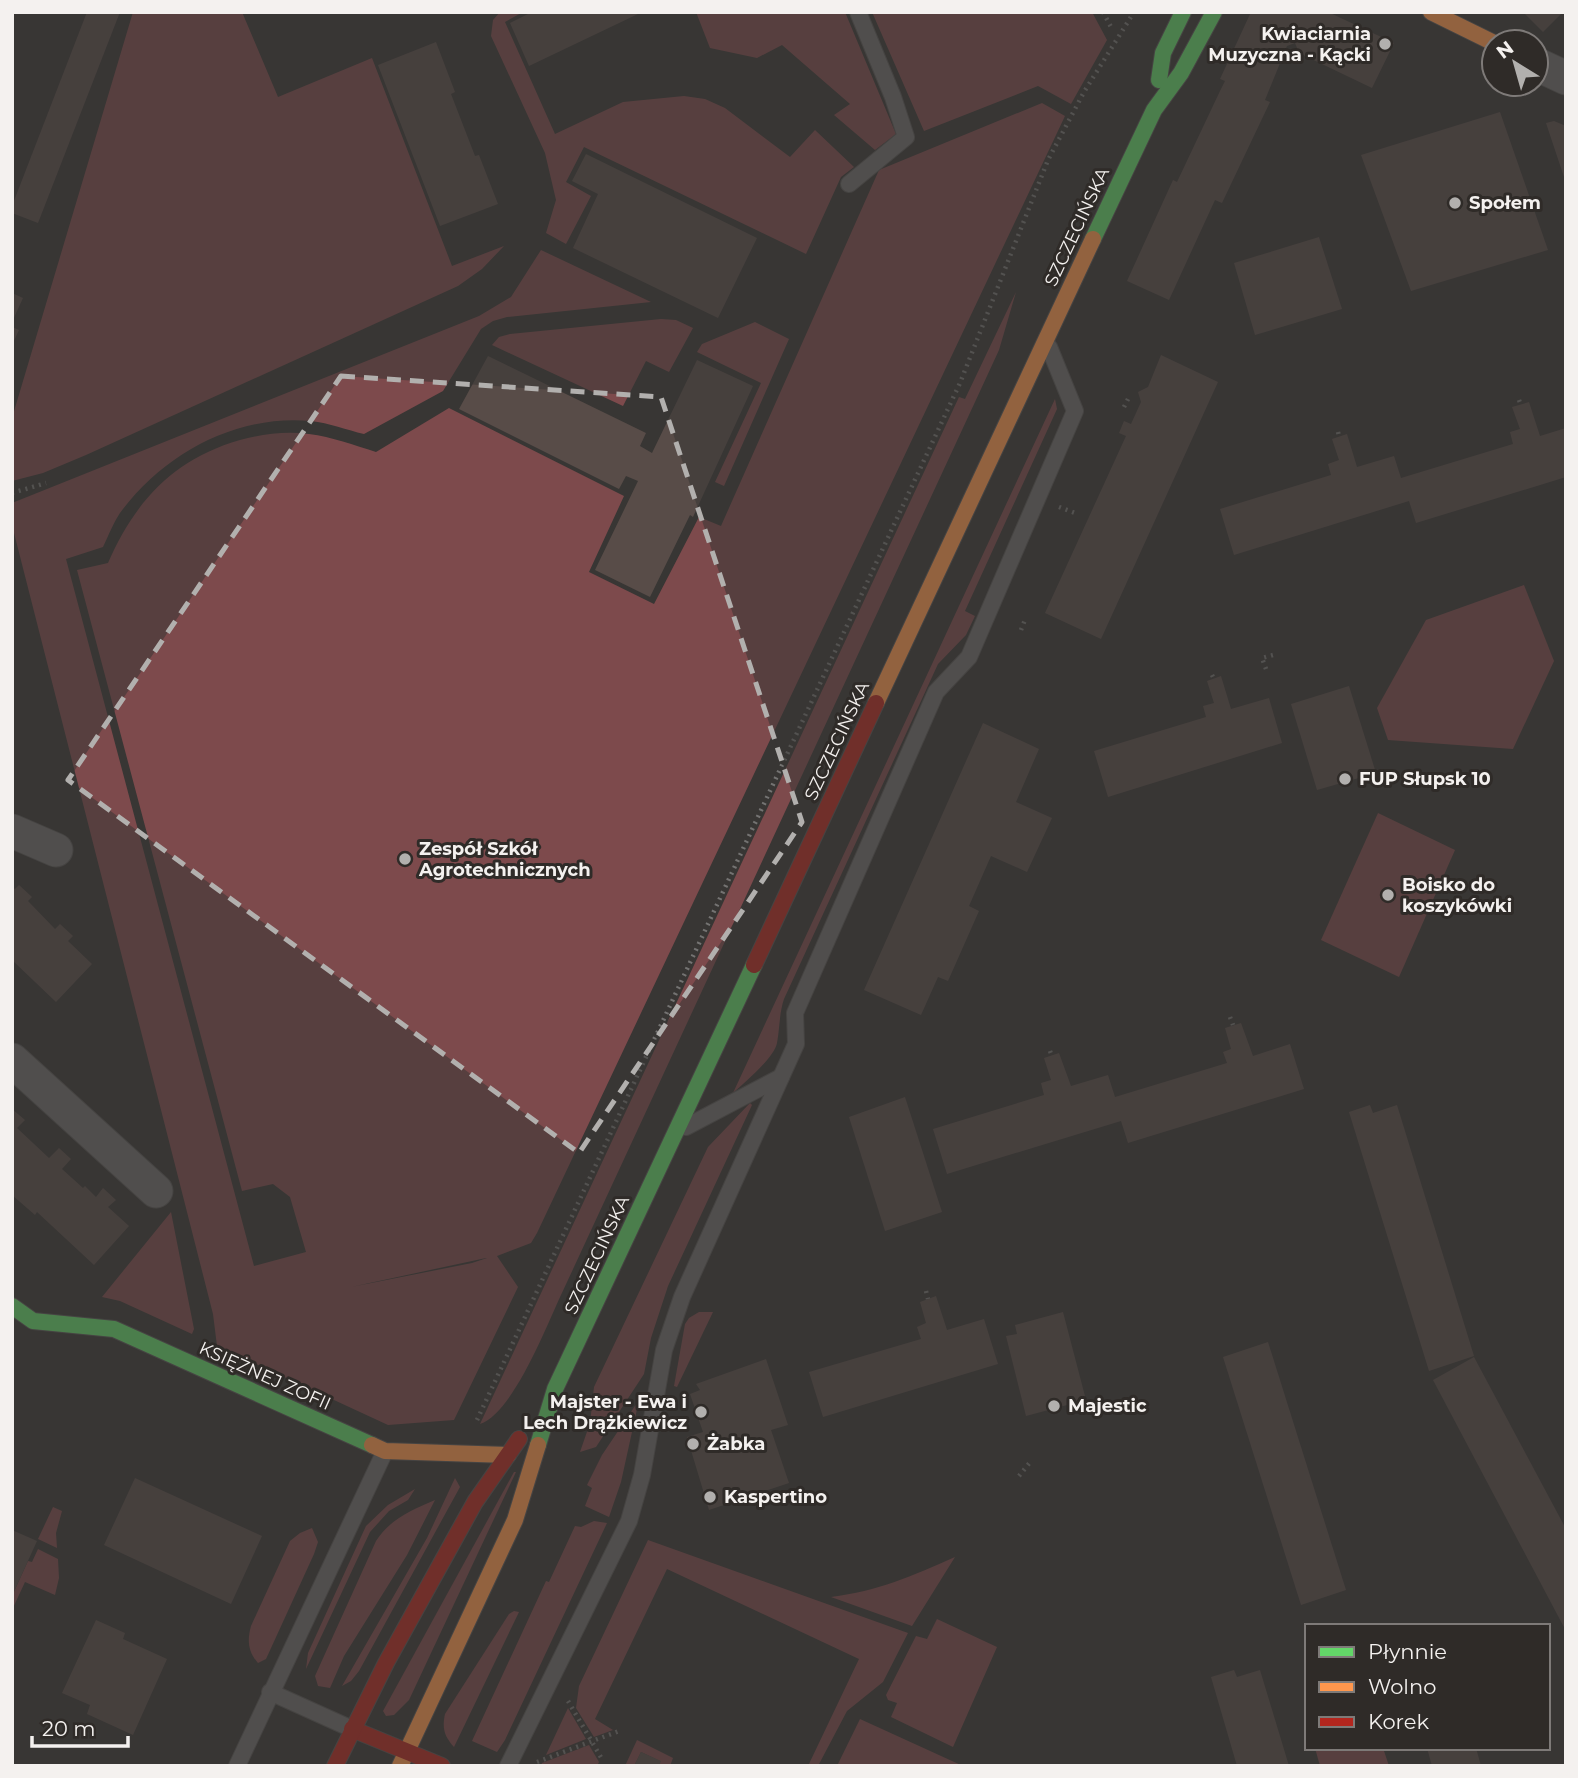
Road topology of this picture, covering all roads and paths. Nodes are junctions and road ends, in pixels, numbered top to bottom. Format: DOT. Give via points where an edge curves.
graph roads {
  1 [pos="858,12"];
  2 [pos="1103,12"];
  3 [pos="1134,12"];
  4 [pos="1183,12"];
  5 [pos="1214,12"];
  6 [pos="1431,12"];
  7 [pos="1111,27"];
  8 [pos="1480,36"];
  9 [pos="1550,71"];
  10 [pos="1566,79"];
  11 [pos="1154,110"];
  12 [pos="849,184"];
  13 [pos="1045,339"];
  14 [pos="1128,399"];
  15 [pos="1124,407"];
  16 [pos="46,483"];
  17 [pos="12,492"];
  18 [pos="1058,506"];
  19 [pos="1075,513"];
  20 [pos="1026,617"];
  21 [pos="1021,629"];
  22 [pos="1273,655"];
  23 [pos="1266,669"];
  24 [pos="12,831"];
  25 [pos="56,850"];
  26 [pos="1230,1017"];
  27 [pos="1233,1025"];
  28 [pos="12,1060"];
  29 [pos="780,1077"];
  30 [pos="675,1134"];
  31 [pos="156,1191"];
  32 [pos="926,1291"];
  33 [pos="928,1299"];
  34 [pos="12,1306"];
  35 [pos="555,1389"];
  36 [pos="475,1424"];
  37 [pos="385,1451"];
  38 [pos="508,1455"];
  39 [pos="1031,1461"];
  40 [pos="1019,1476"];
  41 [pos="270,1692"];
  42 [pos="565,1697"];
  43 [pos="352,1730"];
  44 [pos="618,1731"];
  45 [pos="591,1741"];
  46 [pos="404,1758"];
  47 [pos="602,1759"];
  48 [pos="533,1763"];
  49 [pos="237,1766"];
  50 [pos="335,1766"];
  51 [pos="442,1766"];
  52 [pos="508,1766"];
  1 -- 12 [label="lane" via="906,137"];
  2 -- 7 [label="path"];
  3 -- 36 [label="path" via="1048,160 960,383"];
  4 -- 11 [label="street, SZCZECIŃSKA" via="1163,53"];
  5 -- 11 [label="street, SZCZECIŃSKA" via="1181,73"];
  6 -- 8 [label="street"];
  9 -- 10 [label="street"];
  11 -- 13 [label="street, SZCZECIŃSKA"];
  13 -- 29 [label="lane" via="1075,411 969,657 936,692 795,1013 796,1044"];
  13 -- 30 [label="street, SZCZECIŃSKA"];
  14 -- 15 [label="path"];
  16 -- 17 [label="path"];
  18 -- 19 [label="path"];
  20 -- 21 [label="path"];
  22 -- 23 [label="path" via="1262,658"];
  24 -- 25 [label="street"];
  26 -- 27 [label="path"];
  28 -- 31 [label="street"];
  29 -- 30 [label="lane"];
  29 -- 52 [label="lane" via="670,1331 629,1521"];
  30 -- 35 [label="street, SZCZECIŃSKA"];
  32 -- 33 [label="path"];
  34 -- 37 [label="street, KSIĘŻNEJ ZOFII" via="33,1321 114,1329"];
  35 -- 38 [label="street, SZCZECIŃSKA"];
  35 -- 46 [label="street, SZCZECIŃSKA" via="515,1520"];
  37 -- 38 [label="street, KSIĘŻNEJ ZOFII"];
  37 -- 41 [label="lane"];
  38 -- 43 [label="street, SZCZECIŃSKA" via="475,1502"];
  39 -- 40 [label="path"];
  41 -- 43 [label="lane"];
  41 -- 49 [label="lane"];
  42 -- 45 [label="path"];
  43 -- 46 [label="street"];
  43 -- 50 [label="street, SZCZECIŃSKA"];
  44 -- 45 [label="path"];
  45 -- 47 [label="path"];
  45 -- 48 [label="path"];
  46 -- 51 [label="street"];
}
